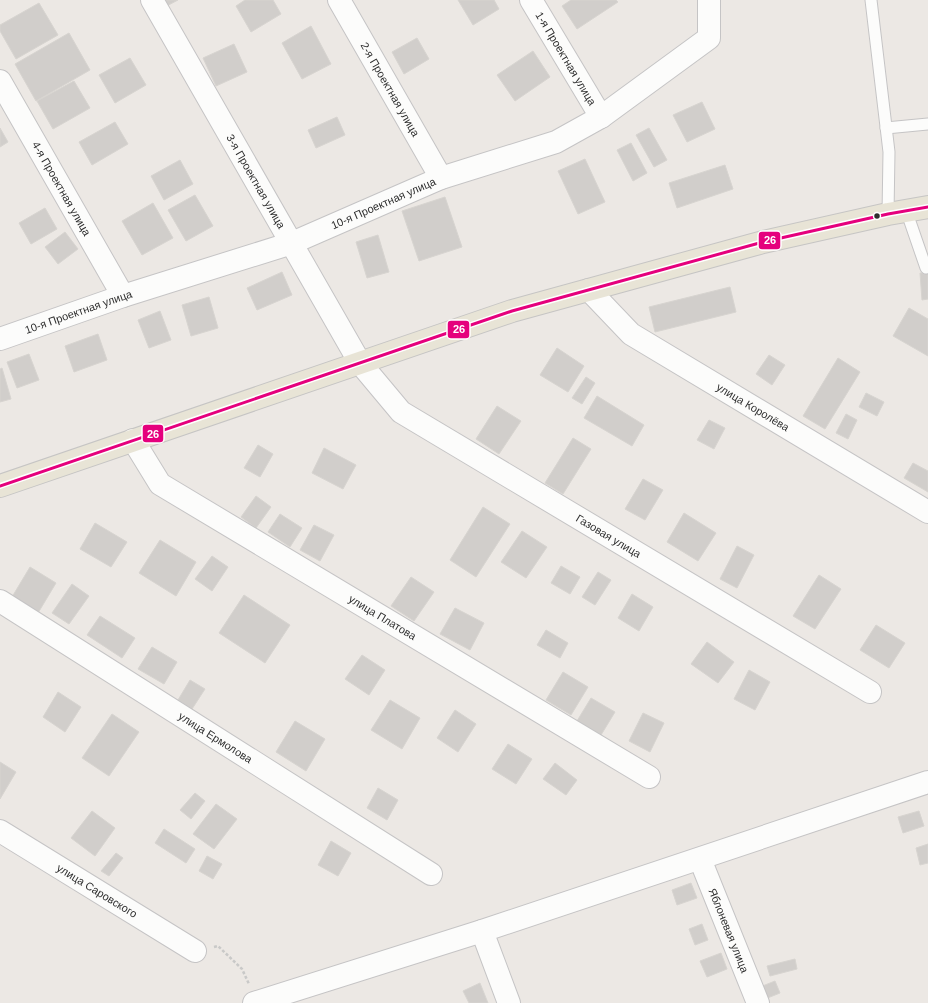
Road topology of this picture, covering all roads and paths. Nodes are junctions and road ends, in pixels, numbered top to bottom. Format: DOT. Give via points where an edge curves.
graph roads {
  1 [pos="152,0"];
  2 [pos="339,0"];
  3 [pos="531,0"];
  4 [pos="709,0"];
  5 [pos="871,0"];
  6 [pos="0,80"];
  7 [pos="601,117"];
  8 [pos="928,124"];
  9 [pos="886,128"];
  10 [pos="441,178"];
  11 [pos="928,207"];
  12 [pos="897,212"];
  13 [pos="292,243"];
  14 [pos="928,268"];
  15 [pos="589,290"];
  16 [pos="123,296"];
  17 [pos="0,339"];
  18 [pos="360,363"];
  19 [pos="133,440"];
  20 [pos="0,486"];
  21 [pos="928,512"];
  22 [pos="0,601"];
  23 [pos="870,692"];
  24 [pos="649,777"];
  25 [pos="928,782"];
  26 [pos="0,832"];
  27 [pos="700,859"];
  28 [pos="431,874"];
  29 [pos="482,931"];
  30 [pos="195,951"];
  31 [pos="257,1003"];
  32 [pos="509,1003"];
  33 [pos="758,1003"];
  1 -- 13 [label="street, 3-я Проектная улица"];
  2 -- 10 [label="street, 2-я Проектная улица"];
  3 -- 7 [label="street, 1-я Проектная улица"];
  4 -- 7 [label="street, 10-я Проектная улица" via="709,38"];
  5 -- 9 [label="lane"];
  6 -- 16 [label="street, 4-я Проектная улица"];
  7 -- 10 [label="street, 10-я Проектная улица" via="556,142"];
  8 -- 9 [label="lane"];
  9 -- 12 [label="lane"];
  10 -- 13 [label="street, 10-я Проектная улица"];
  11 -- 12 [label="main road"];
  12 -- 14 [label="lane"];
  12 -- 15 [label="main road" via="763,242"];
  13 -- 16 [label="street, 10-я Проектная улица"];
  13 -- 18 [label="street, 3-я Проектная улица"];
  15 -- 18 [label="main road" via="512,311"];
  15 -- 21 [label="street, улица Королёва" via="631,334"];
  16 -- 17 [label="street, 10-я Проектная улица"];
  18 -- 19 [label="main road"];
  18 -- 23 [label="street, Газовая улица" via="401,412"];
  19 -- 20 [label="main road"];
  19 -- 24 [label="street, улица Платова" via="160,484"];
  22 -- 28 [label="street, улица Ермолова"];
  25 -- 27 [label="street"];
  26 -- 30 [label="street, улица Саровского"];
  27 -- 29 [label="street"];
  27 -- 33 [label="street, Яблоневая улица"];
  29 -- 31 [label="street"];
  29 -- 32 [label="street"];
  30 -- 31 [label="path" via="218,946 242,969"];
}
